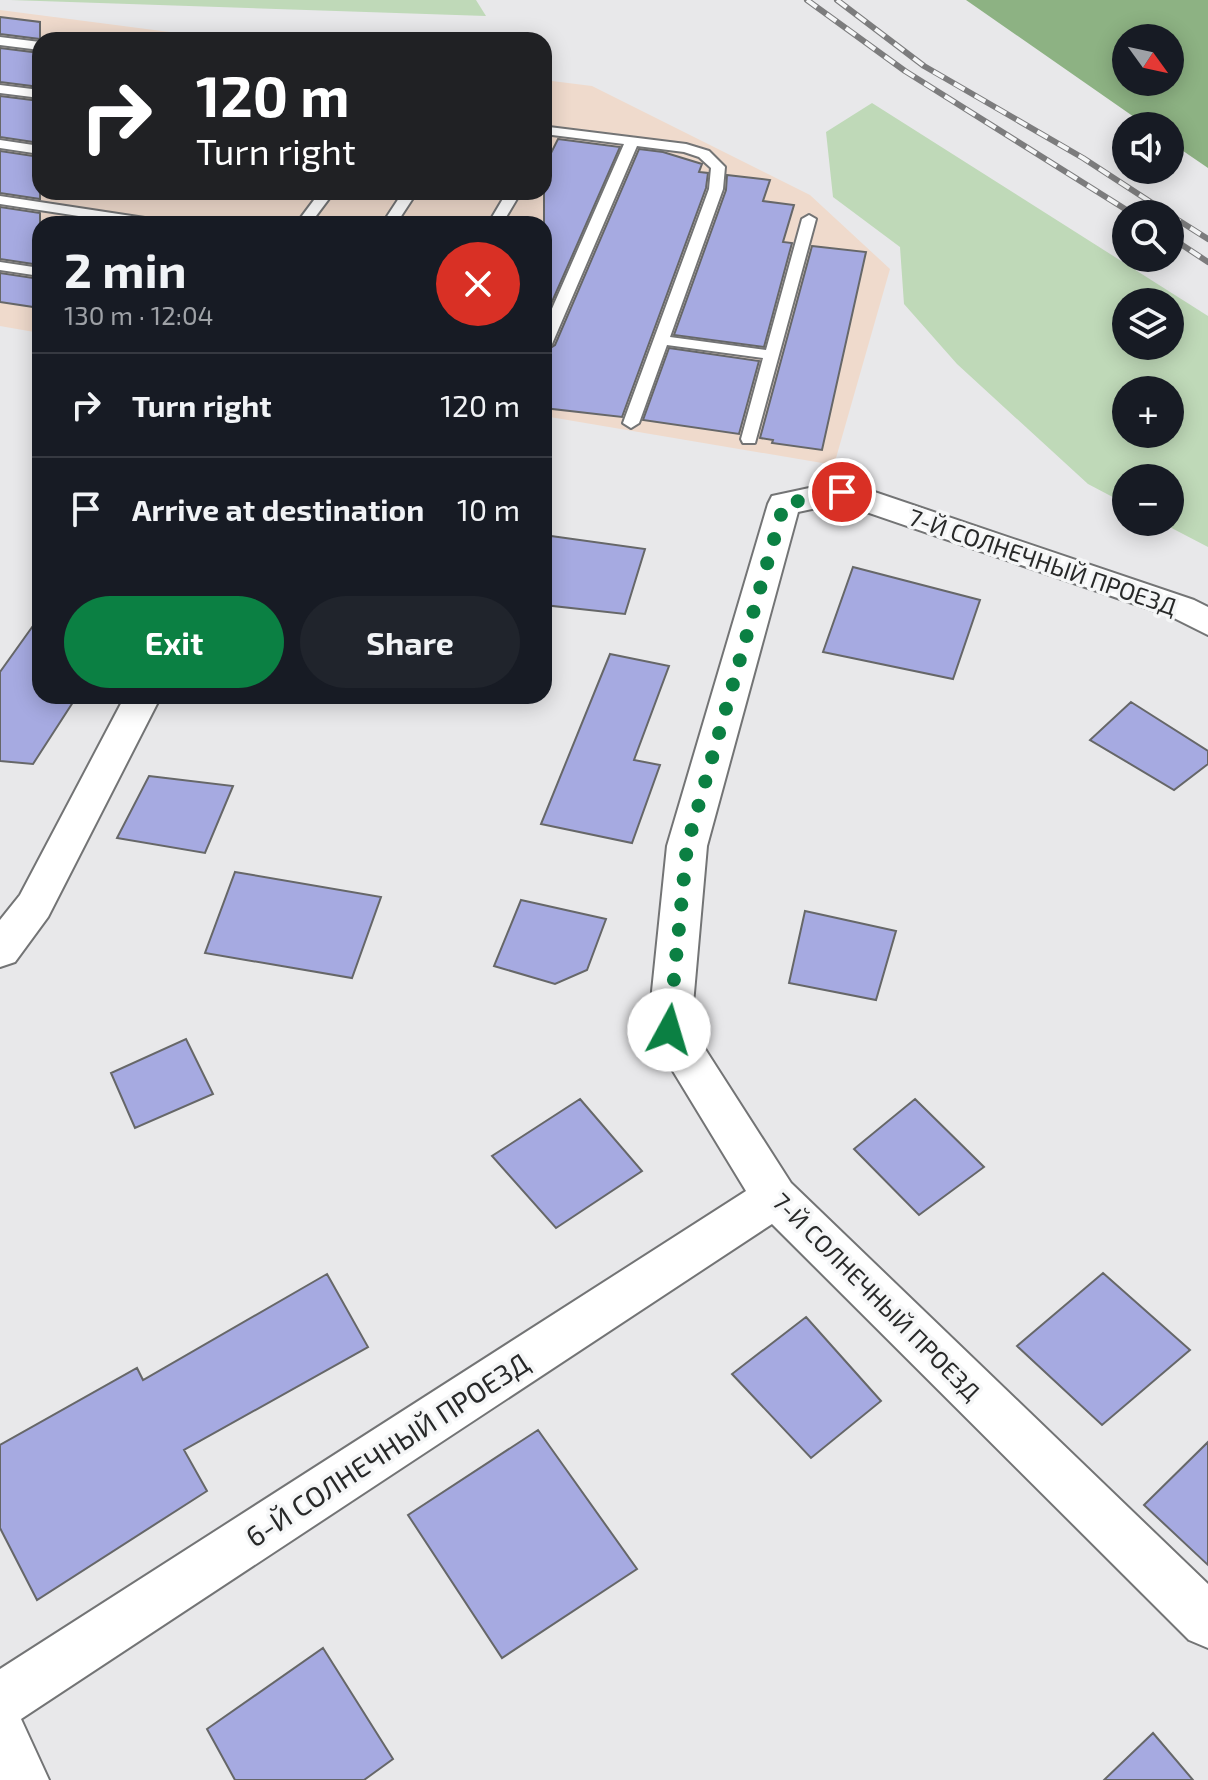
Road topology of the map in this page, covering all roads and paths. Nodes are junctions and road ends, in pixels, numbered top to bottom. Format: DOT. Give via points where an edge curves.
graph roads {
  1 [pos="0,41"];
  2 [pos="32,45"];
  3 [pos="0,89"];
  4 [pos="32,93"];
  5 [pos="552,131"];
  6 [pos="632,141"];
  7 [pos="0,144"];
  8 [pos="32,149"];
  9 [pos="0,200"];
  10 [pos="105,216"];
  11 [pos="809,219"];
  12 [pos="0,266"];
  13 [pos="32,271"];
  14 [pos="552,326"];
  15 [pos="660,340"];
  16 [pos="772,355"];
  17 [pos="631,423"];
  18 [pos="749,439"];
  19 [pos="1208,623"];
  20 [pos="139,704"];
  21 [pos="0,950"];
  22 [pos="775,1197"];
  23 [pos="1208,1621"];
  24 [pos="0,1701"];
  25 [pos="0,1735"];
  26 [pos="21,1780"];
  1 -- 2 [label="lane"];
  3 -- 4 [label="lane"];
  5 -- 6 [label="lane"];
  6 -- 14 [label="lane"];
  6 -- 15 [label="lane" via="686,148 704,154 718,167 716,189"];
  7 -- 8 [label="lane"];
  9 -- 10 [label="lane"];
  11 -- 16 [label="lane"];
  12 -- 13 [label="lane"];
  15 -- 16 [label="lane"];
  15 -- 17 [label="lane"];
  16 -- 18 [label="lane"];
  19 -- 22 [label="street, 7-Й СОЛНЕЧНЫЙ ПРОЕЗД" via="1182,608 842,492 784,504 687,846 669,1030"];
  20 -- 21 [label="street" via="34,906"];
  22 -- 23 [label="street, 7-Й СОЛНЕЧНЫЙ ПРОЕЗД"];
  22 -- 24 [label="street, 6-Й СОЛНЕЧНЫЙ ПРОЕЗД"];
  25 -- 26 [label="street"];
}
